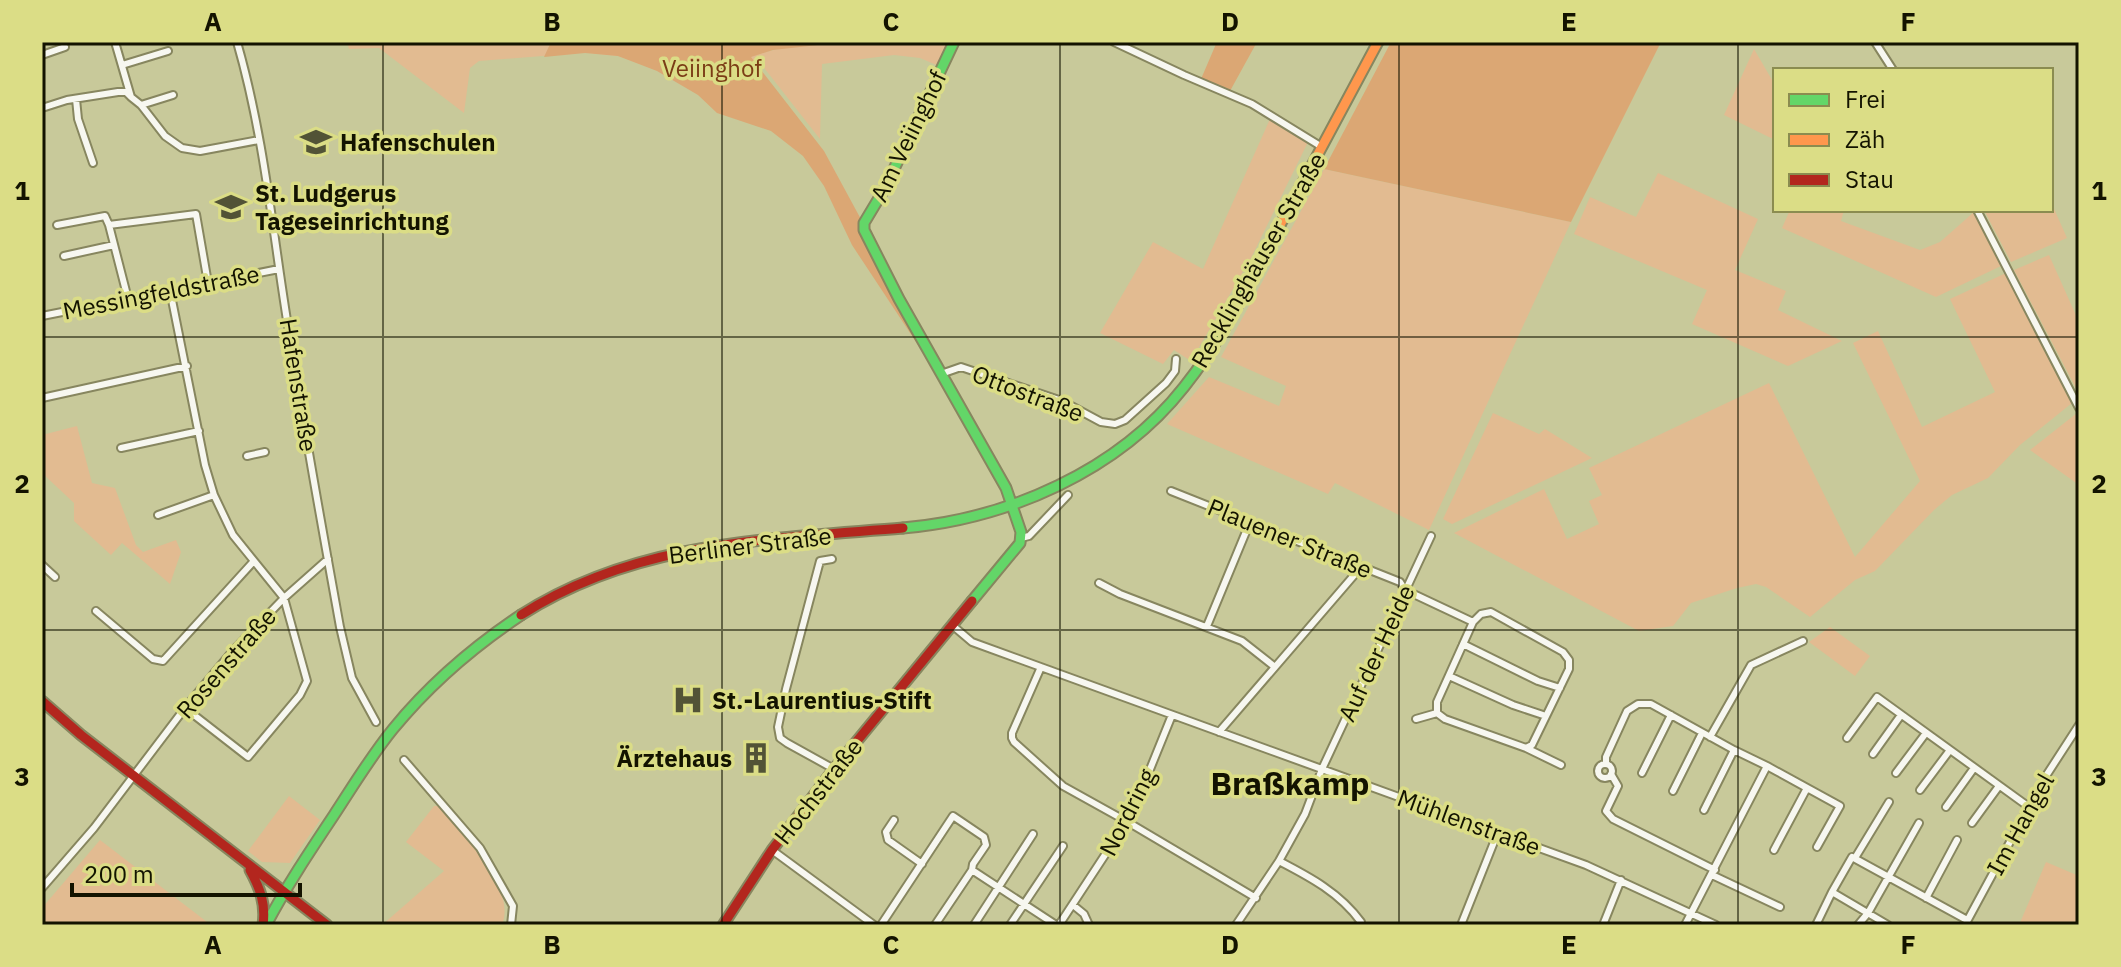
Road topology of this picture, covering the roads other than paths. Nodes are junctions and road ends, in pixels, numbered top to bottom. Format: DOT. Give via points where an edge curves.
graph roads {
  1 [pos="115,42"];
  2 [pos="237,42"];
  3 [pos="954,42"];
  4 [pos="1114,42"];
  5 [pos="1378,42"];
  6 [pos="1875,42"];
  7 [pos="65,47"];
  8 [pos="168,51"];
  9 [pos="42,55"];
  10 [pos="122,65"];
  11 [pos="1892,68"];
  12 [pos="173,95"];
  13 [pos="131,97"];
  14 [pos="76,99"];
  15 [pos="141,105"];
  16 [pos="42,108"];
  17 [pos="259,140"];
  18 [pos="1322,147"];
  19 [pos="93,163"];
  20 [pos="1978,212"];
  21 [pos="57,225"];
  22 [pos="109,225"];
  23 [pos="864,230"];
  24 [pos="114,245"];
  25 [pos="64,256"];
  26 [pos="279,269"];
  27 [pos="208,283"];
  28 [pos="170,290"];
  29 [pos="128,299"];
  30 [pos="42,316"];
  31 [pos="1176,359"];
  32 [pos="187,366"];
  33 [pos="941,374"];
  34 [pos="42,398"];
  35 [pos="2079,408"];
  36 [pos="1115,424"];
  37 [pos="199,431"];
  38 [pos="121,448"];
  39 [pos="265,452"];
  40 [pos="247,456"];
  41 [pos="1171,491"];
  42 [pos="214,495"];
  43 [pos="1068,495"];
  44 [pos="1012,506"];
  45 [pos="158,515"];
  46 [pos="1250,522"];
  47 [pos="1431,536"];
  48 [pos="1021,538"];
  49 [pos="328,559"];
  50 [pos="832,559"];
  51 [pos="253,562"];
  52 [pos="42,565"];
  53 [pos="1362,566"];
  54 [pos="55,577"];
  55 [pos="1099,583"];
  56 [pos="1405,590"];
  57 [pos="284,598"];
  58 [pos="96,611"];
  59 [pos="1473,622"];
  60 [pos="952,625"];
  61 [pos="1207,626"];
  62 [pos="1803,641"];
  63 [pos="1463,644"];
  64 [pos="1041,667"];
  65 [pos="1275,667"];
  66 [pos="1449,676"];
  67 [pos="1560,688"];
  68 [pos="42,701"];
  69 [pos="185,708"];
  70 [pos="1437,713"];
  71 [pos="1172,715"];
  72 [pos="1671,715"];
  73 [pos="1901,715"];
  74 [pos="1546,716"];
  75 [pos="1416,719"];
  76 [pos="376,722"];
  77 [pos="2079,725"];
  78 [pos="1219,732"];
  79 [pos="1702,733"];
  80 [pos="1926,733"];
  81 [pos="1710,737"];
  82 [pos="1847,738"];
  83 [pos="1526,748"];
  84 [pos="1734,750"];
  85 [pos="1950,750"];
  86 [pos="1873,754"];
  87 [pos="404,760"];
  88 [pos="1606,764"];
  89 [pos="1561,765"];
  90 [pos="1767,766"];
  91 [pos="1974,768"];
  92 [pos="834,769"];
  93 [pos="1322,769"];
  94 [pos="1642,773"];
  95 [pos="1896,773"];
  96 [pos="1611,774"];
  97 [pos="134,776"];
  98 [pos="1999,786"];
  99 [pos="1807,788"];
  100 [pos="1920,790"];
  101 [pos="1673,791"];
  102 [pos="1889,802"];
  103 [pos="1946,807"];
  104 [pos="2029,807"];
  105 [pos="1704,810"];
  106 [pos="894,820"];
  107 [pos="1126,821"];
  108 [pos="1919,823"];
  109 [pos="1972,823"];
  110 [pos="1498,832"];
  111 [pos="1033,834"];
  112 [pos="1957,840"];
  113 [pos="1063,846"];
  114 [pos="1817,847"];
  115 [pos="772,850"];
  116 [pos="1774,850"];
  117 [pos="1855,858"];
  118 [pos="1279,861"];
  119 [pos="922,864"];
  120 [pos="247,865"];
  121 [pos="972,870"];
  122 [pos="1714,872"];
  123 [pos="1888,878"];
  124 [pos="1621,880"];
  125 [pos="42,888"];
  126 [pos="998,889"];
  127 [pos="283,892"];
  128 [pos="1832,892"];
  129 [pos="1256,898"];
  130 [pos="1926,898"];
  131 [pos="1025,904"];
  132 [pos="1073,905"];
  133 [pos="1780,907"];
  134 [pos="1691,913"];
  135 [pos="1868,913"];
  136 [pos="1966,922"];
  137 [pos="513,924"];
  138 [pos="264,925"];
  139 [pos="327,925"];
  140 [pos="723,925"];
  141 [pos="874,925"];
  142 [pos="881,925"];
  143 [pos="935,925"];
  144 [pos="974,925"];
  145 [pos="1010,925"];
  146 [pos="1058,925"];
  147 [pos="1089,925"];
  148 [pos="1236,925"];
  149 [pos="1360,925"];
  150 [pos="1461,925"];
  151 [pos="1603,925"];
  152 [pos="1685,925"];
  153 [pos="1716,925"];
  154 [pos="1816,925"];
  155 [pos="1858,925"];
  156 [pos="1888,925"];
  1 -- 10 [label="street"];
  2 -- 17 [label="street, Hafenstraße"];
  3 -- 23 [label="main road, Am Veiinghof"];
  4 -- 18 [label="street, Recklinghäuser Straße" via="1252,104"];
  5 -- 18 [label="main road, Recklinghäuser Straße"];
  6 -- 11 [label="street"];
  7 -- 9 [label="street"];
  8 -- 10 [label="street"];
  10 -- 13 [label="street"];
  12 -- 15 [label="street"];
  13 -- 14 [label="street" via="118,92"];
  13 -- 15 [label="street"];
  14 -- 16 [label="street"];
  14 -- 19 [label="street"];
  15 -- 17 [label="street" via="165,136 182,148 200,151"];
  17 -- 26 [label="street, Hafenstraße"];
  18 -- 44 [label="main road, Recklinghäuser Straße" via="1227,324 1172,401 1106,457"];
  20 -- 35 [label="street"];
  21 -- 22 [label="street" via="105,216"];
  22 -- 24 [label="street"];
  22 -- 27 [label="street" via="196,214"];
  23 -- 33 [label="main road, Ottostraße"];
  24 -- 25 [label="street"];
  24 -- 29 [label="street"];
  26 -- 27 [label="street, Messingfeldstraße"];
  26 -- 49 [label="street, Hafenstraße"];
  27 -- 28 [label="street, Messingfeldstraße"];
  28 -- 29 [label="street, Messingfeldstraße"];
  28 -- 32 [label="street"];
  29 -- 30 [label="street, Messingfeldstraße"];
  31 -- 36 [label="street, Recklinghäuser Straße" via="1166,383"];
  32 -- 34 [label="street"];
  32 -- 37 [label="street"];
  33 -- 36 [label="street, Ottostraße" via="961,367"];
  33 -- 44 [label="main road, Ottostraße"];
  37 -- 38 [label="street"];
  37 -- 42 [label="street"];
  39 -- 40 [label="street, Hafenstraße"];
  41 -- 46 [label="street, Plauener Straße"];
  42 -- 45 [label="street"];
  42 -- 51 [label="street"];
  43 -- 48 [label="street"];
  44 -- 48 [label="main road"];
  44 -- 127 [label="main road, Berliner Straße" via="949,522 689,550 618,567 534,606 487,636 405,716"];
  46 -- 53 [label="street, Plauener Straße"];
  46 -- 61 [label="street"];
  47 -- 56 [label="street, Auf der Heide"];
  48 -- 60 [label="main road"];
  49 -- 57 [label="street, Rosenstraße"];
  49 -- 76 [label="street, Hafenstraße" via="352,678"];
  50 -- 92 [label="street" via="820,561 778,727 780,738"];
  51 -- 57 [label="street"];
  51 -- 58 [label="street" via="163,661 153,659"];
  52 -- 54 [label="street"];
  53 -- 56 [label="street, Plauener Straße" via="1400,582"];
  53 -- 65 [label="street"];
  55 -- 61 [label="street"];
  56 -- 59 [label="street, Plauener Straße"];
  56 -- 93 [label="street, Auf der Heide"];
  57 -- 69 [label="street, Rosenstraße"];
  57 -- 69 [label="street" via="307,681 248,757"];
  59 -- 63 [label="street"];
  59 -- 67 [label="street" via="1491,612 1563,652 1569,669"];
  60 -- 64 [label="street, Mühlenstraße" via="972,642"];
  60 -- 92 [label="main road, Hochstraße"];
  61 -- 65 [label="street" via="1242,641"];
  62 -- 81 [label="street" via="1751,665"];
  63 -- 66 [label="street"];
  63 -- 67 [label="street"];
  64 -- 71 [label="street, Mühlenstraße"];
  64 -- 107 [label="street" via="1012,738 1063,786"];
  65 -- 78 [label="street"];
  66 -- 70 [label="street"];
  66 -- 74 [label="street"];
  67 -- 74 [label="street"];
  68 -- 97 [label="main road"];
  69 -- 97 [label="street, Rosenstraße"];
  70 -- 75 [label="street"];
  70 -- 83 [label="street"];
  71 -- 78 [label="street, Mühlenstraße"];
  71 -- 107 [label="street, Nordring"];
  72 -- 79 [label="street"];
  72 -- 88 [label="street" via="1651,704 1627,711"];
  72 -- 94 [label="street"];
  73 -- 80 [label="street"];
  73 -- 82 [label="street" via="1877,697"];
  73 -- 86 [label="street"];
  74 -- 83 [label="street"];
  77 -- 104 [label="street, Im Hangel"];
  78 -- 93 [label="street, Mühlenstraße"];
  79 -- 81 [label="street"];
  79 -- 101 [label="street"];
  80 -- 85 [label="street"];
  80 -- 95 [label="street"];
  81 -- 84 [label="street"];
  83 -- 89 [label="street"];
  84 -- 90 [label="street"];
  84 -- 105 [label="street"];
  85 -- 91 [label="street"];
  85 -- 100 [label="street"];
  87 -- 137 [label="street" via="480,848 513,906"];
  88 -- 96 [label="street"];
  88 -- 96 [label="street" via="1599,773"];
  90 -- 99 [label="street"];
  90 -- 122 [label="street"];
  91 -- 98 [label="street"];
  91 -- 103 [label="street"];
  92 -- 115 [label="main road, Hochstraße"];
  93 -- 110 [label="street, Mühlenstraße"];
  93 -- 118 [label="street, Auf der Heide"];
  96 -- 122 [label="street" via="1618,786 1606,811 1613,819"];
  97 -- 120 [label="main road"];
  97 -- 125 [label="street, Rosenstraße"];
  98 -- 104 [label="street"];
  98 -- 109 [label="street"];
  99 -- 114 [label="street" via="1840,806"];
  99 -- 116 [label="street"];
  102 -- 117 [label="street"];
  104 -- 136 [label="street, Im Hangel"];
  106 -- 119 [label="street" via="886,832 888,840"];
  107 -- 129 [label="street"];
  107 -- 132 [label="street, Nordring"];
  108 -- 123 [label="street"];
  110 -- 124 [label="street, Mühlenstraße"];
  110 -- 150 [label="street"];
  111 -- 126 [label="street"];
  112 -- 130 [label="street"];
  113 -- 131 [label="street"];
  115 -- 140 [label="main road, Hochstraße"];
  115 -- 141 [label="street"];
  117 -- 123 [label="street"];
  117 -- 128 [label="street"];
  118 -- 129 [label="street, Auf der Heide"];
  118 -- 149 [label="street" via="1338,896"];
  119 -- 121 [label="street" via="953,816 984,837 986,845"];
  119 -- 142 [label="street"];
  120 -- 127 [label="main road"];
  120 -- 138 [label="main road" via="264,900"];
  121 -- 126 [label="street"];
  121 -- 143 [label="street"];
  122 -- 133 [label="street"];
  122 -- 134 [label="street"];
  123 -- 130 [label="street"];
  123 -- 135 [label="street"];
  124 -- 134 [label="street, Mühlenstraße"];
  124 -- 151 [label="street"];
  126 -- 131 [label="street"];
  126 -- 144 [label="street"];
  127 -- 138 [label="main road, Berliner Straße"];
  127 -- 139 [label="main road"];
  128 -- 135 [label="street"];
  128 -- 154 [label="street"];
  129 -- 148 [label="street, Auf der Heide"];
  130 -- 136 [label="street"];
  131 -- 145 [label="street"];
  131 -- 146 [label="street"];
  132 -- 146 [label="street, Nordring"];
  132 -- 147 [label="street"];
  134 -- 152 [label="street"];
  134 -- 153 [label="street, Mühlenstraße"];
  135 -- 155 [label="street"];
  135 -- 156 [label="street"];
}
